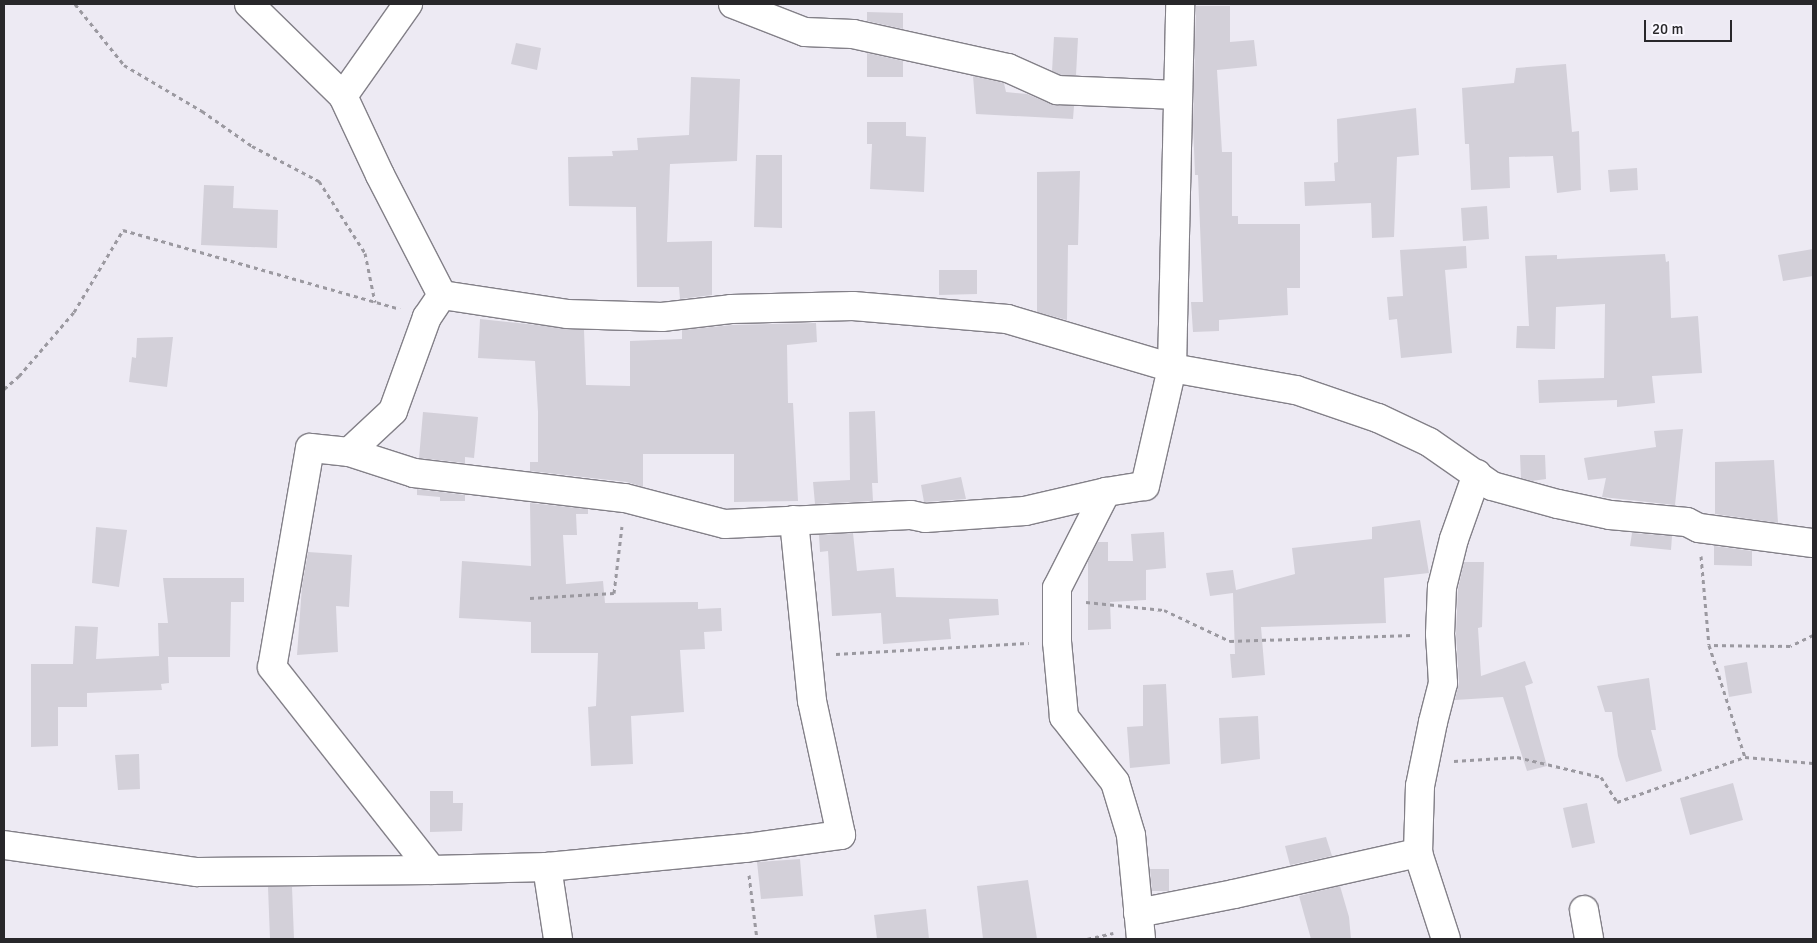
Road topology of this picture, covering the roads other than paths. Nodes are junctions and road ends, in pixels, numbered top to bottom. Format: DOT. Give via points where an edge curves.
graph roads {
  1 [pos="249,4"];
  2 [pos="408,4"];
  3 [pos="733,4"];
  4 [pos="1180,4"];
  5 [pos="1178,95"];
  6 [pos="343,96"];
  7 [pos="434,306"];
  8 [pos="1172,368"];
  9 [pos="349,452"];
  10 [pos="1477,474"];
  11 [pos="1106,492"];
  12 [pos="794,520"];
  13 [pos="1813,543"];
  14 [pos="4,845"];
  15 [pos="1418,853"];
  16 [pos="547,868"];
  17 [pos="432,870"];
  18 [pos="1584,910"];
  19 [pos="1140,926"];
  20 [pos="558,939"];
  21 [pos="1446,939"];
  22 [pos="1589,939"];
  1 -- 6 [label="street"];
  2 -- 6 [label="street"];
  3 -- 5 [label="street" via="806,32 853,34 1008,68 1057,90"];
  4 -- 5 [label="street"];
  5 -- 8 [label="street"];
  6 -- 7 [label="street" via="380,175"];
  7 -- 8 [label="street" via="662,317 731,309 854,306 1007,319"];
  7 -- 9 [label="street" via="393,410"];
  8 -- 10 [label="street" via="1296,390 1360,412 1429,442"];
  8 -- 11 [label="street" via="1145,486"];
  9 -- 12 [label="street" via="414,473 625,498 725,524"];
  9 -- 17 [label="street" via="310,448 272,667"];
  10 -- 13 [label="street" via="1492,486 1610,515 1687,522 1698,528"];
  10 -- 15 [label="street" via="1454,539 1442,588 1440,634 1444,683 1420,786"];
  11 -- 12 [label="street" via="1025,511 925,518 910,515"];
  11 -- 19 [label="street" via="1057,588 1057,642 1064,717 1115,782 1131,835"];
  12 -- 16 [label="street" via="812,701 840,835"];
  14 -- 17 [label="street" via="197,872"];
  15 -- 19 [label="street"];
  15 -- 21 [label="street"];
  16 -- 17 [label="street"];
  16 -- 20 [label="street"];
  18 -- 22 [label="street"];
}
